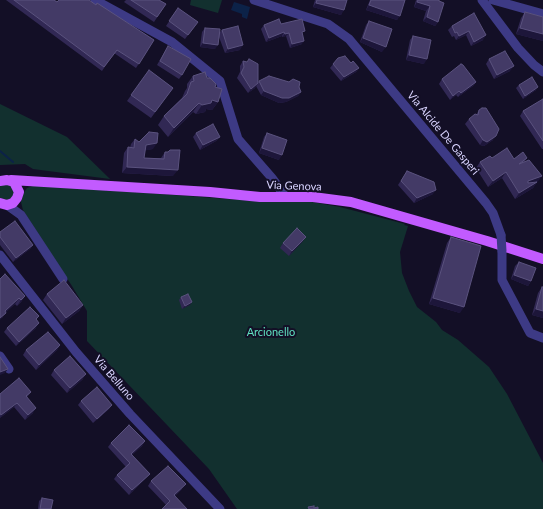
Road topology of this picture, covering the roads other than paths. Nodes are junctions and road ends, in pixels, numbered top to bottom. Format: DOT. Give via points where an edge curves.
graph roads {
  1 [pos="95,0"];
  2 [pos="254,0"];
  3 [pos="482,0"];
  4 [pos="493,0"];
  5 [pos="543,14"];
  6 [pos="543,72"];
  7 [pos="4,179"];
  8 [pos="36,182"];
  9 [pos="19,194"];
  10 [pos="285,196"];
  11 [pos="3,204"];
  12 [pos="21,215"];
  13 [pos="0,255"];
  14 [pos="543,259"];
  15 [pos="63,279"];
  16 [pos="543,338"];
  17 [pos="0,356"];
  18 [pos="9,369"];
  19 [pos="220,509"];
  1 -- 10 [label="street" via="172,42 220,81 238,139"];
  2 -- 16 [label="street, Via Alcide De Gasperi, bridge" via="328,24 349,39 493,213 501,235 502,280 530,333"];
  3 -- 6 [label="street" via="518,48"];
  4 -- 5 [label="street"];
  7 -- 8 [label="main road, Via Genova"];
  7 -- 9 [label="main road" via="17,185"];
  8 -- 9 [label="main road"];
  8 -- 10 [label="main road, Via Genova" via="260,197"];
  9 -- 11 [label="main road" via="13,203"];
  9 -- 12 [label="street"];
  10 -- 14 [label="main road, Via Genova" via="351,202"];
  11 -- 12 [label="street"];
  12 -- 15 [label="street"];
  13 -- 19 [label="street, Via Belluno" via="80,358"];
  17 -- 18 [label="street"];
}
